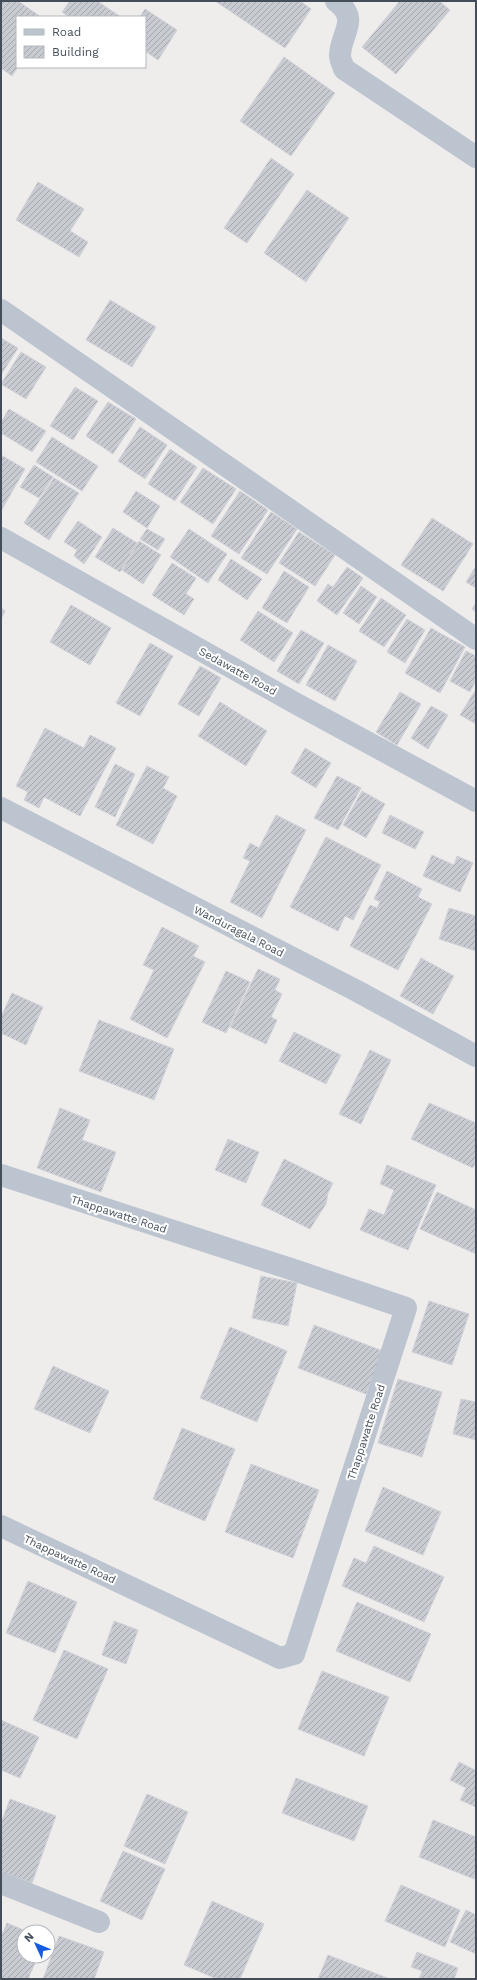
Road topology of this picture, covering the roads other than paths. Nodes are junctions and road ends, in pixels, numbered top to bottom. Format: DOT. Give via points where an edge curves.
graph roads {
  1 [pos="336,1"];
  2 [pos="476,158"];
  3 [pos="1,310"];
  4 [pos="1,538"];
  5 [pos="476,639"];
  6 [pos="476,801"];
  7 [pos="1,808"];
  8 [pos="476,1056"];
  9 [pos="1,1175"];
  10 [pos="1,1526"];
  11 [pos="1,1883"];
  12 [pos="99,1922"];
  1 -- 2 [label="street" via="345,8 349,22 340,57 344,69"];
  3 -- 5 [label="street"];
  4 -- 6 [label="street, Sedawatte Road"];
  7 -- 8 [label="street, Wanduragala Road" via="357,991"];
  9 -- 10 [label="street, Thappawatte Road" via="406,1308 294,1654 280,1658"];
  11 -- 12 [label="street"];
}
